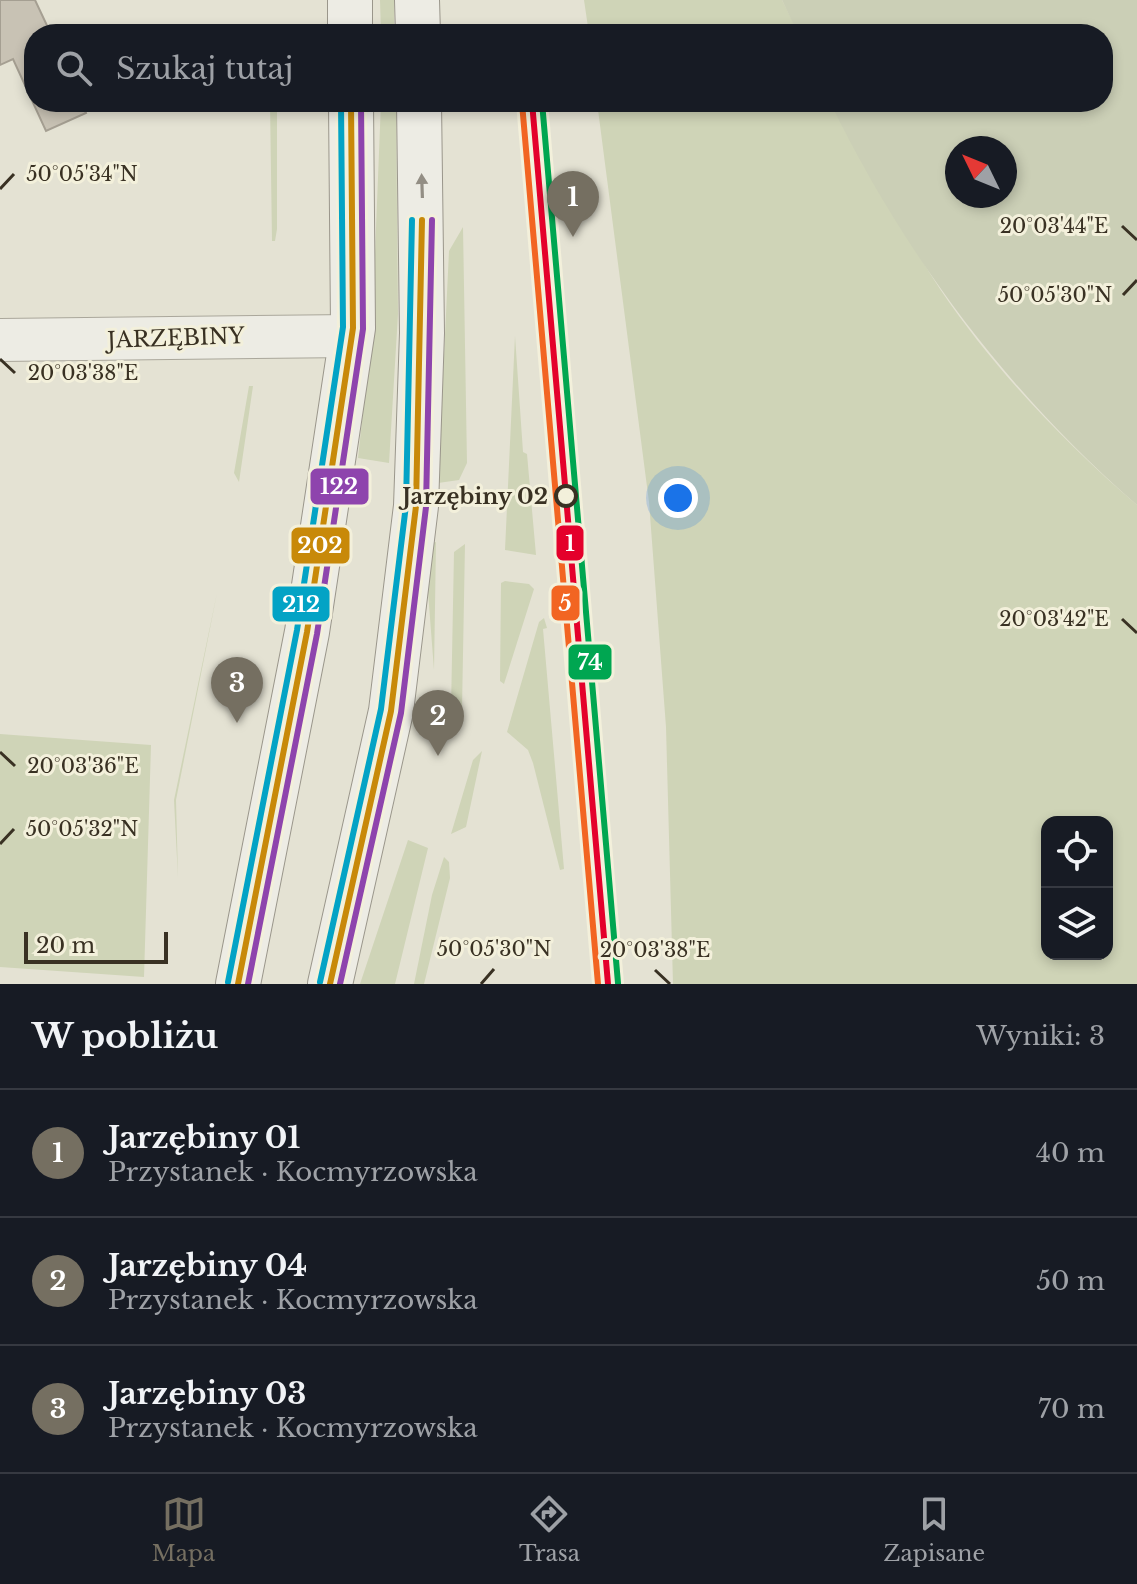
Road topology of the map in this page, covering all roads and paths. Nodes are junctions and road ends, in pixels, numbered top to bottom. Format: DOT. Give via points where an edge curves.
graph roads {
  1 [pos="350,0"];
  2 [pos="417,0"];
  3 [pos="350,24"];
  4 [pos="418,24"];
  5 [pos="351,112"];
  6 [pos="419,112"];
  7 [pos="352,336"];
  8 [pos="0,340"];
  9 [pos="238,984"];
  10 [pos="330,984"];
  1 -- 3 [label="main road"];
  2 -- 4 [label="main road"];
  5 -- 7 [label="main road"];
  10 -- 6 [label="main road, one-way" via="391,711 416,506 422,318"];
  7 -- 8 [label="street, JARZĘBINY"];
  7 -- 9 [label="main road" via="307,632"];
}
